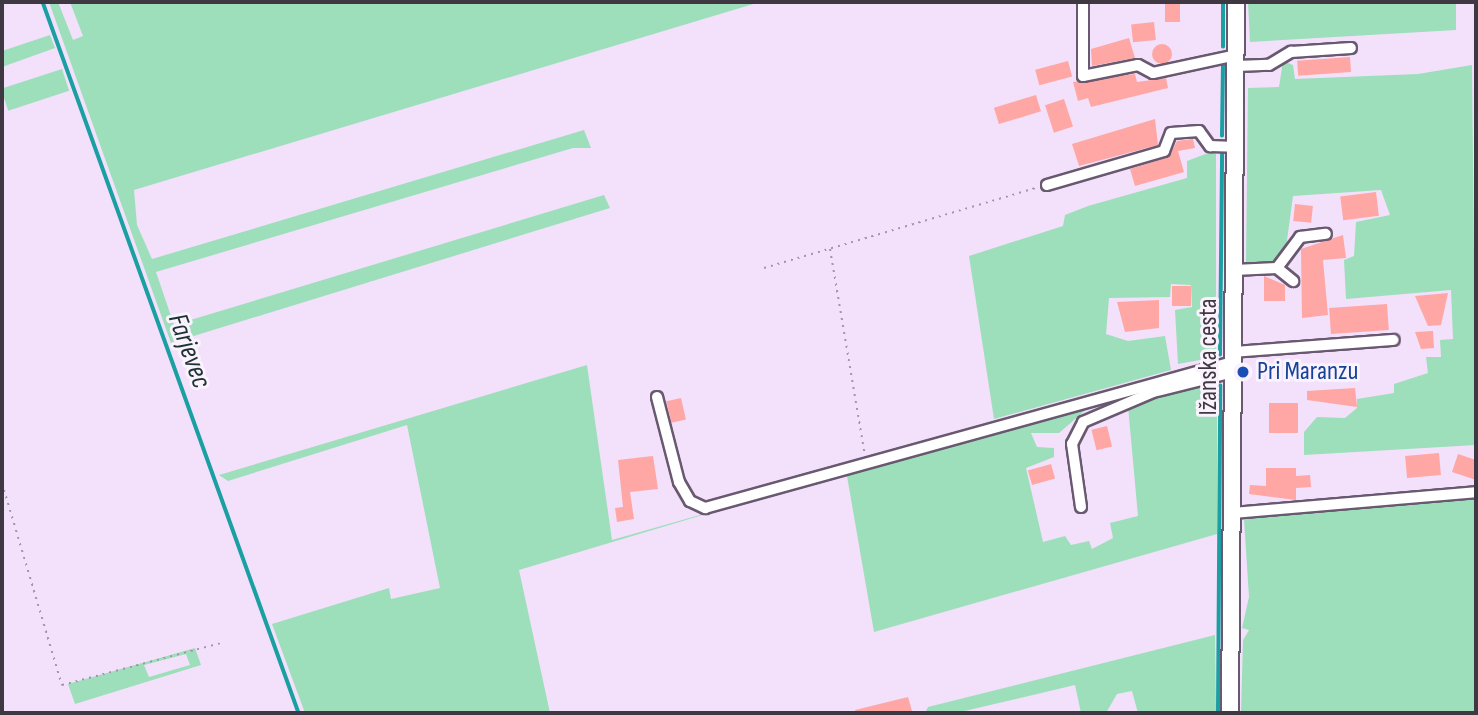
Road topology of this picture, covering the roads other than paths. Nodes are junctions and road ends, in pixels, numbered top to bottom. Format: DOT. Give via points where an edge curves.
graph roads {
  1 [pos="1083,2"];
  2 [pos="1236,2"];
  3 [pos="1351,48"];
  4 [pos="1236,61"];
  5 [pos="1235,147"];
  6 [pos="1047,184"];
  7 [pos="1326,234"];
  8 [pos="1277,268"];
  9 [pos="1234,270"];
  10 [pos="1293,281"];
  11 [pos="1394,340"];
  12 [pos="1233,362"];
  13 [pos="657,397"];
  14 [pos="1476,492"];
  15 [pos="1082,507"];
  16 [pos="1232,513"];
  17 [pos="1230,713"];
  1 -- 4 [label="street" via="1083,76 1138,65 1153,73"];
  2 -- 4 [label="street, Ižanska cesta"];
  3 -- 4 [label="street" via="1292,52 1269,65"];
  4 -- 5 [label="street, Ižanska cesta"];
  5 -- 6 [label="street" via="1210,146 1199,131 1171,133 1164,151"];
  5 -- 9 [label="street, Ižanska cesta"];
  7 -- 8 [label="street" via="1300,237"];
  8 -- 9 [label="street"];
  8 -- 10 [label="street"];
  9 -- 12 [label="street, Ižanska cesta"];
  11 -- 12 [label="street"];
  12 -- 13 [label="street" via="866,459 705,508 690,501 679,482"];
  12 -- 15 [label="street" via="1083,422 1072,444"];
  12 -- 16 [label="street, Ižanska cesta"];
  14 -- 16 [label="street"];
  16 -- 17 [label="street, Ižanska cesta"];
}
